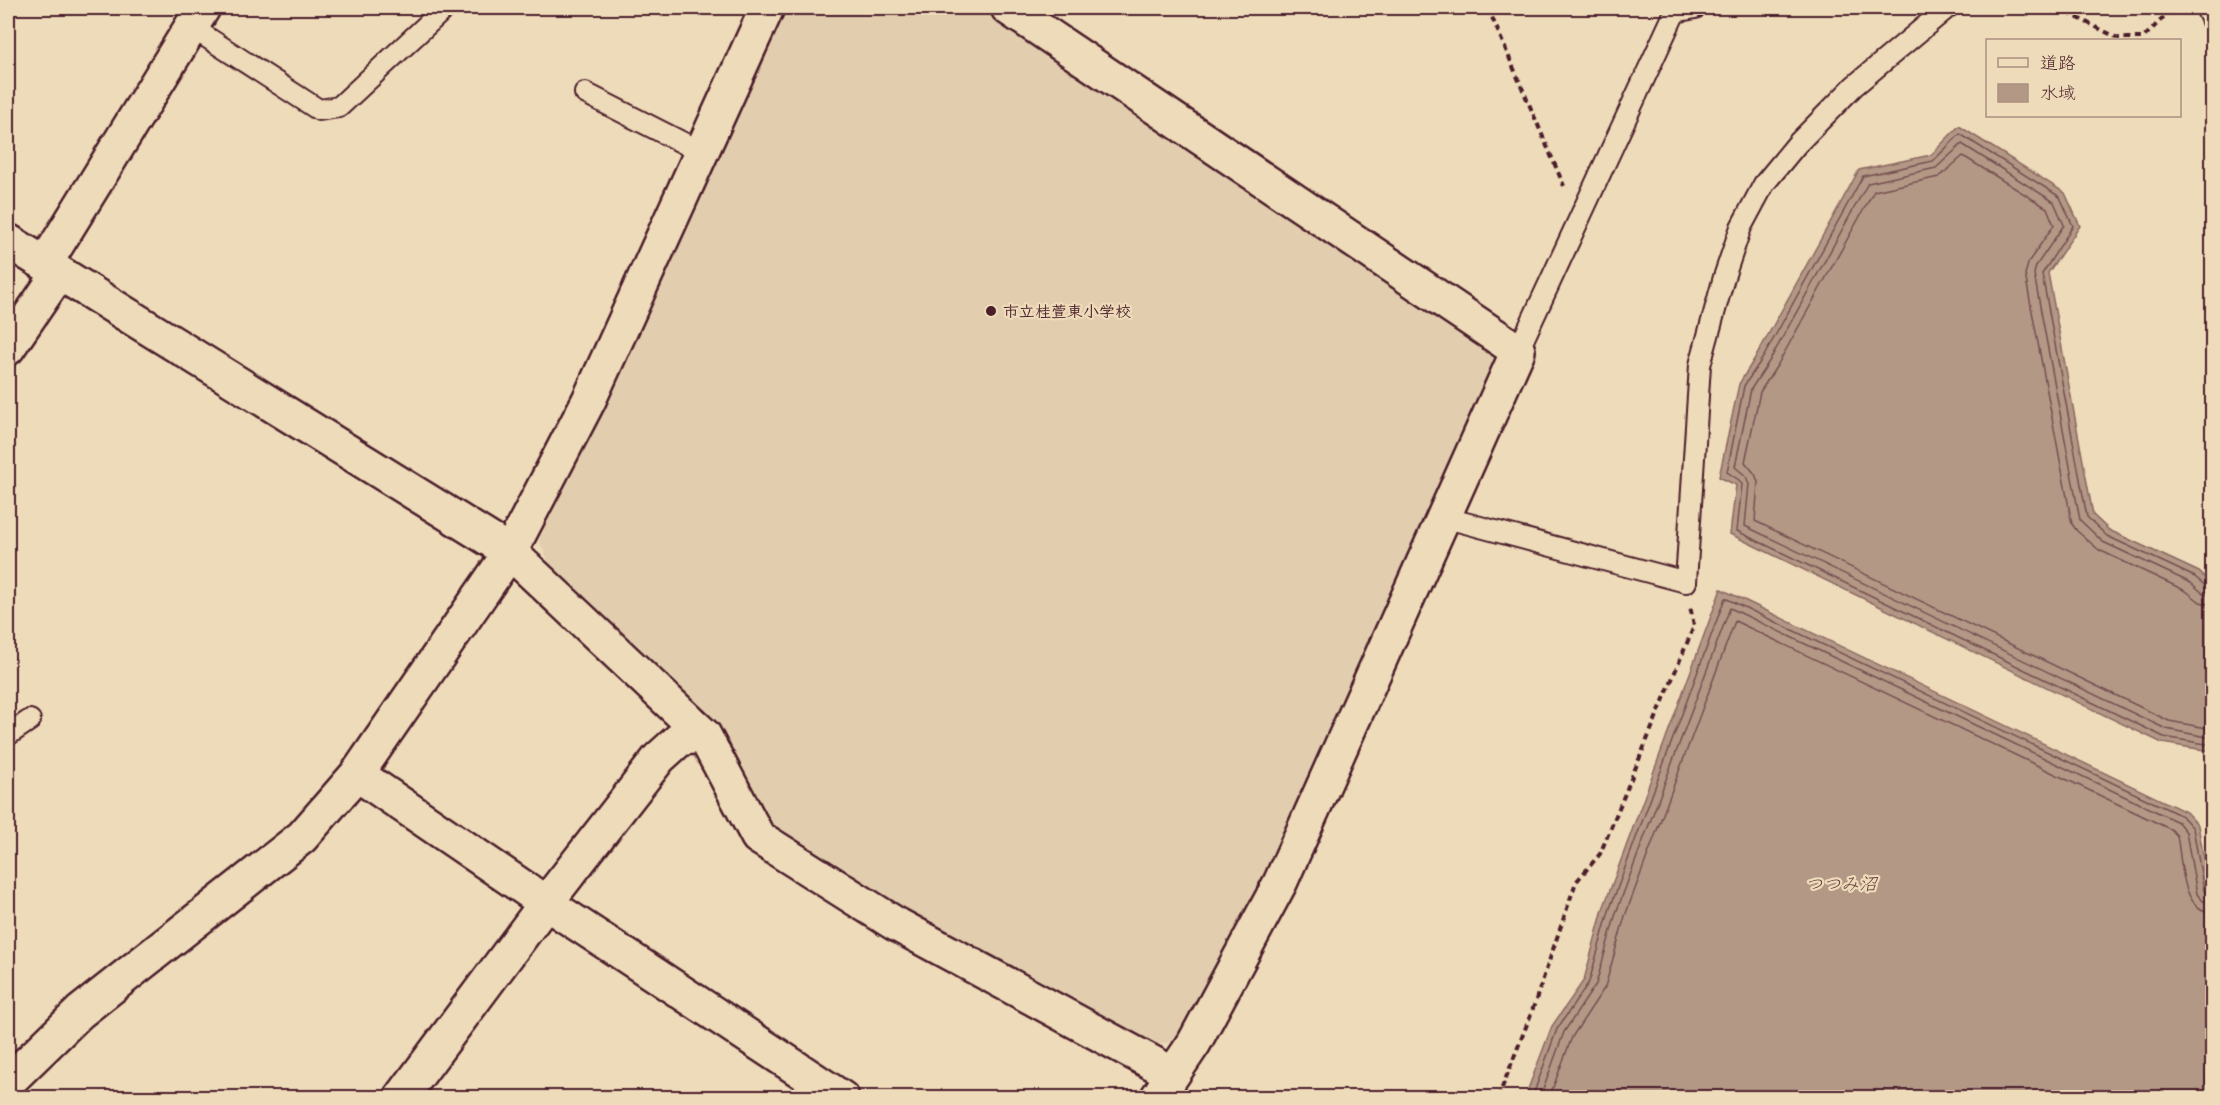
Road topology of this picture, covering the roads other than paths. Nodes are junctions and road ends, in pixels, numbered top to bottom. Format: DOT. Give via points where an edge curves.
graph roads {
  1 [pos="445,8"];
  2 [pos="767,8"];
  3 [pos="1008,8"];
  4 [pos="1695,8"];
  5 [pos="1947,8"];
  6 [pos="2206,8"];
  7 [pos="197,17"];
  8 [pos="2212,21"];
  9 [pos="585,93"];
  10 [pos="701,152"];
  11 [pos="8,241"];
  12 [pos="52,269"];
  13 [pos="8,348"];
  14 [pos="1518,351"];
  15 [pos="1443,517"];
  16 [pos="510,552"];
  17 [pos="30,720"];
  18 [pos="8,735"];
  19 [pos="704,735"];
  20 [pos="357,774"];
  21 [pos="546,903"];
  22 [pos="8,1082"];
  23 [pos="1165,1086"];
  24 [pos="401,1098"];
  25 [pos="842,1098"];
  1 -- 7 [label="lane" via="339,107 319,110"];
  2 -- 10 [label="street"];
  3 -- 14 [label="street"];
  4 -- 14 [label="lane" via="1675,12"];
  5 -- 15 [label="lane" via="1854,86 1797,144 1764,184 1741,228 1700,365 1686,582"];
  6 -- 8 [label="lane"];
  7 -- 12 [label="street"];
  9 -- 10 [label="lane"];
  10 -- 16 [label="street" via="589,400"];
  11 -- 12 [label="street"];
  12 -- 13 [label="street"];
  12 -- 16 [label="street"];
  14 -- 15 [label="street"];
  15 -- 23 [label="street" via="1280,884 1194,1043"];
  16 -- 19 [label="street"];
  16 -- 20 [label="street"];
  17 -- 18 [label="lane"];
  19 -- 21 [label="street" via="680,739 659,758"];
  19 -- 23 [label="street" via="758,837"];
  20 -- 21 [label="street"];
  20 -- 22 [label="street" via="302,837 80,1012"];
  21 -- 24 [label="street"];
  21 -- 25 [label="street"];
}
